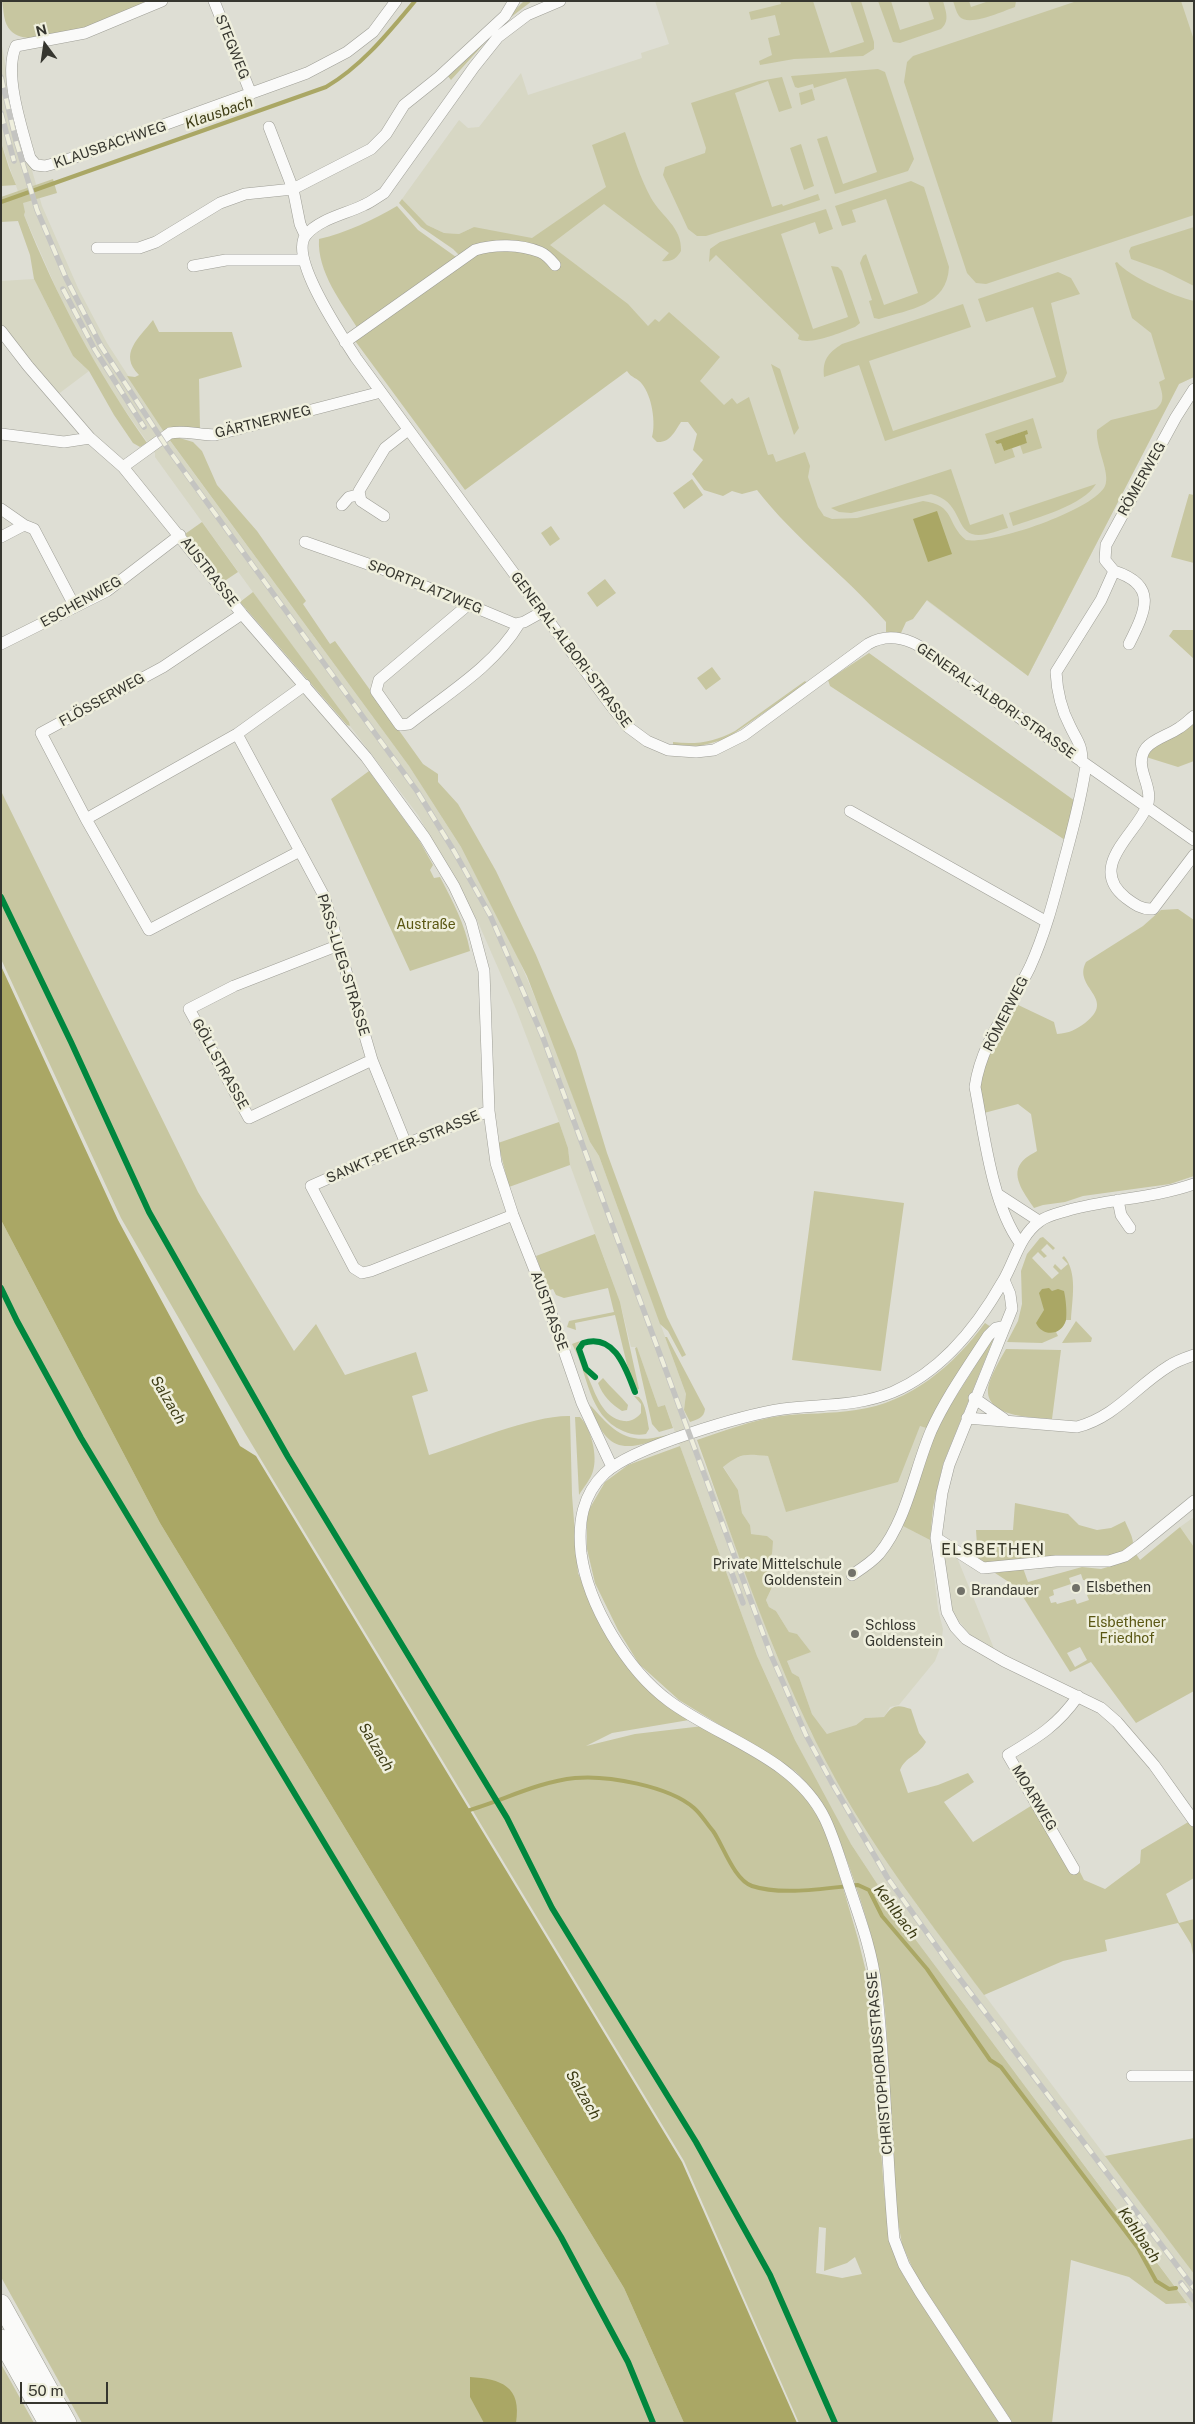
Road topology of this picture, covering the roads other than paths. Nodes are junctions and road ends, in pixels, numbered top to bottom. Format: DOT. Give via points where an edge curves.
graph roads {
  1 [pos="162,1"];
  2 [pos="214,1"];
  3 [pos="514,1"];
  4 [pos="560,1"];
  5 [pos="546,3"];
  6 [pos="388,4"];
  7 [pos="251,94"];
  8 [pos="269,127"];
  9 [pos="292,189"];
  10 [pos="305,235"];
  11 [pos="97,248"];
  12 [pos="303,260"];
  13 [pos="555,264"];
  14 [pos="193,266"];
  15 [pos="1,331"];
  16 [pos="345,342"];
  17 [pos="1194,389"];
  18 [pos="382,392"];
  19 [pos="408,430"];
  20 [pos="1,434"];
  21 [pos="90,438"];
  22 [pos="123,467"];
  23 [pos="358,495"];
  24 [pos="342,506"];
  25 [pos="1,509"];
  26 [pos="384,516"];
  27 [pos="24,525"];
  28 [pos="180,535"];
  29 [pos="1,536"];
  30 [pos="305,542"];
  31 [pos="1114,571"];
  32 [pos="469,604"];
  33 [pos="75,607"];
  34 [pos="542,612"];
  35 [pos="242,614"];
  36 [pos="519,624"];
  37 [pos="1,644"];
  38 [pos="1129,644"];
  39 [pos="306,685"];
  40 [pos="1194,716"];
  41 [pos="237,734"];
  42 [pos="1084,764"];
  43 [pos="1147,807"];
  44 [pos="850,811"];
  45 [pos="86,819"];
  46 [pos="1194,840"];
  47 [pos="300,851"];
  48 [pos="1194,855"];
  49 [pos="1047,922"];
  50 [pos="339,945"];
  51 [pos="372,1060"];
  52 [pos="489,1111"];
  53 [pos="406,1144"];
  54 [pos="1194,1184"];
  55 [pos="999,1195"];
  56 [pos="1118,1200"];
  57 [pos="512,1215"];
  58 [pos="1039,1222"];
  59 [pos="1130,1228"];
  60 [pos="1020,1243"];
  61 [pos="1004,1280"];
  62 [pos="1005,1326"];
  63 [pos="1194,1355"];
  64 [pos="974,1398"];
  65 [pos="967,1418"];
  66 [pos="1006,1420"];
  67 [pos="612,1467"];
  68 [pos="1194,1501"];
  69 [pos="936,1538"];
  70 [pos="852,1575"];
  71 [pos="1078,1696"];
  72 [pos="1194,1821"];
  73 [pos="1074,1869"];
  74 [pos="1132,2076"];
  75 [pos="1194,2076"];
  76 [pos="1,2304"];
  77 [pos="1,2339"];
  78 [pos="48,2423"];
  79 [pos="67,2423"];
  80 [pos="1006,2423"];
  1 -- 7 [label="street, KLAUSBACHWEG" via="85,33 16,46 10,68 30,158 36,165 64,161"];
  2 -- 7 [label="street, STEGWEG"];
  3 -- 9 [label="street" via="505,16 404,105 386,134 371,149"];
  4 -- 5 [label="street"];
  5 -- 10 [label="street" via="498,37 384,194 316,226"];
  6 -- 7 [label="street, KLAUSBACHWEG" via="372,32 347,52 307,73"];
  8 -- 9 [label="street, GENERAL-ALBORI-STRASSE"];
  9 -- 10 [label="street, GENERAL-ALBORI-STRASSE"];
  9 -- 11 [label="street" via="232,198 156,242 139,248"];
  10 -- 12 [label="street, GENERAL-ALBORI-STRASSE" via="301,248"];
  12 -- 14 [label="street" via="226,260"];
  12 -- 16 [label="street, GENERAL-ALBORI-STRASSE"];
  13 -- 16 [label="street" via="541,252 526,248 496,246 475,250"];
  15 -- 21 [label="street, AUSTRASSE"];
  16 -- 18 [label="street, GENERAL-ALBORI-STRASSE"];
  17 -- 31 [label="street, RÖMERWEG" via="1106,545 1105,560"];
  18 -- 19 [label="street, GENERAL-ALBORI-STRASSE"];
  18 -- 22 [label="street, GÄRTNERWEG" via="215,435 170,434"];
  19 -- 23 [label="street" via="385,448"];
  19 -- 34 [label="street, GENERAL-ALBORI-STRASSE"];
  20 -- 21 [label="street" via="64,442"];
  21 -- 22 [label="street, AUSTRASSE"];
  22 -- 28 [label="street, AUSTRASSE"];
  23 -- 24 [label="street" via="349,497"];
  23 -- 26 [label="street" via="363,504"];
  25 -- 27 [label="street"];
  27 -- 29 [label="street"];
  27 -- 33 [label="street" via="34,528"];
  28 -- 33 [label="street, ESCHENWEG" via="107,591"];
  28 -- 35 [label="street, AUSTRASSE"];
  30 -- 32 [label="street, SPORTPLATZWEG"];
  31 -- 38 [label="street" via="1136,580 1144,598 1143,614"];
  31 -- 42 [label="street, RÖMERWEG" via="1101,600 1056,672 1060,702 1070,727 1080,740"];
  32 -- 36 [label="street, SPORTPLATZWEG"];
  32 -- 36 [label="street" via="379,680 376,691 400,725 409,724 495,656"];
  33 -- 37 [label="street, ESCHENWEG"];
  34 -- 36 [label="street"];
  34 -- 42 [label="street, GENERAL-ALBORI-STRASSE" via="628,726 647,742 668,750 706,751 728,744 868,644 880,639 900,638 924,648"];
  35 -- 39 [label="street, AUSTRASSE"];
  35 -- 45 [label="street, FLÖSSERWEG" via="163,667 41,733"];
  39 -- 41 [label="street"];
  39 -- 52 [label="street, AUSTRASSE" via="366,757 425,838 471,922 484,971"];
  40 -- 43 [label="street" via="1147,746 1142,755 1141,765 1150,792"];
  41 -- 45 [label="street"];
  41 -- 47 [label="street, PASS-LUEG-STRASSE"];
  42 -- 43 [label="street, GENERAL-ALBORI-STRASSE"];
  42 -- 49 [label="street, RÖMERWEG" via="1081,797"];
  43 -- 46 [label="street, GENERAL-ALBORI-STRASSE"];
  43 -- 48 [label="street" via="1115,857 1112,878 1123,896 1140,907 1153,909"];
  44 -- 49 [label="street"];
  45 -- 47 [label="street" via="149,930"];
  47 -- 50 [label="street, PASS-LUEG-STRASSE" via="324,896"];
  49 -- 55 [label="street, RÖMERWEG" via="1030,967 989,1042 975,1087 991,1174"];
  50 -- 51 [label="street, PASS-LUEG-STRASSE"];
  50 -- 51 [label="street, GÖLLSTRASSE" via="234,986 189,1010 249,1118"];
  51 -- 53 [label="street, PASS-LUEG-STRASSE"];
  52 -- 53 [label="street, SANKT-PETER-STRASSE"];
  52 -- 57 [label="street, AUSTRASSE" via="496,1163"];
  53 -- 57 [label="street, SANKT-PETER-STRASSE" via="312,1186 354,1268 362,1273 371,1272"];
  54 -- 56 [label="street" via="1173,1197"];
  55 -- 58 [label="street"];
  55 -- 60 [label="street, RÖMERWEG"];
  56 -- 58 [label="street" via="1081,1207"];
  56 -- 59 [label="street"];
  57 -- 67 [label="street, AUSTRASSE" via="545,1296 582,1403"];
  58 -- 60 [label="street, CHRISTOPHORUSSTRASSE"];
  60 -- 61 [label="street, CHRISTOPHORUSSTRASSE"];
  61 -- 62 [label="street" via="1012,1309"];
  61 -- 67 [label="street, CHRISTOPHORUSSTRASSE" via="960,1344 938,1364 892,1392 852,1404 784,1409 731,1421 630,1457"];
  62 -- 64 [label="street"];
  62 -- 70 [label="street" via="996,1328 988,1336 942,1408 889,1540 878,1555"];
  63 -- 66 [label="street" via="1168,1367 1095,1422 1077,1427"];
  64 -- 65 [label="street"];
  64 -- 66 [label="street"];
  65 -- 66 [label="street"];
  65 -- 69 [label="street" via="949,1465"];
  67 -- 80 [label="street, CHRISTOPHORUSSTRASSE" via="590,1491 581,1511 580,1533 587,1579 601,1613 641,1676 668,1700 756,1752 799,1783 822,1814 867,1938 876,1983 894,2239 920,2292"];
  68 -- 69 [label="street" via="1125,1556 1109,1561 1056,1561 983,1568"];
  69 -- 71 [label="street" via="947,1612 955,1627 966,1639 1004,1661"];
  71 -- 72 [label="street" via="1101,1708 1116,1722 1154,1765"];
  71 -- 73 [label="street, MOARWEG" via="1066,1714 1049,1730 1008,1755"];
  74 -- 75 [label="street"];
  76 -- 79 [label="main road"];
  77 -- 78 [label="main road"];
}
